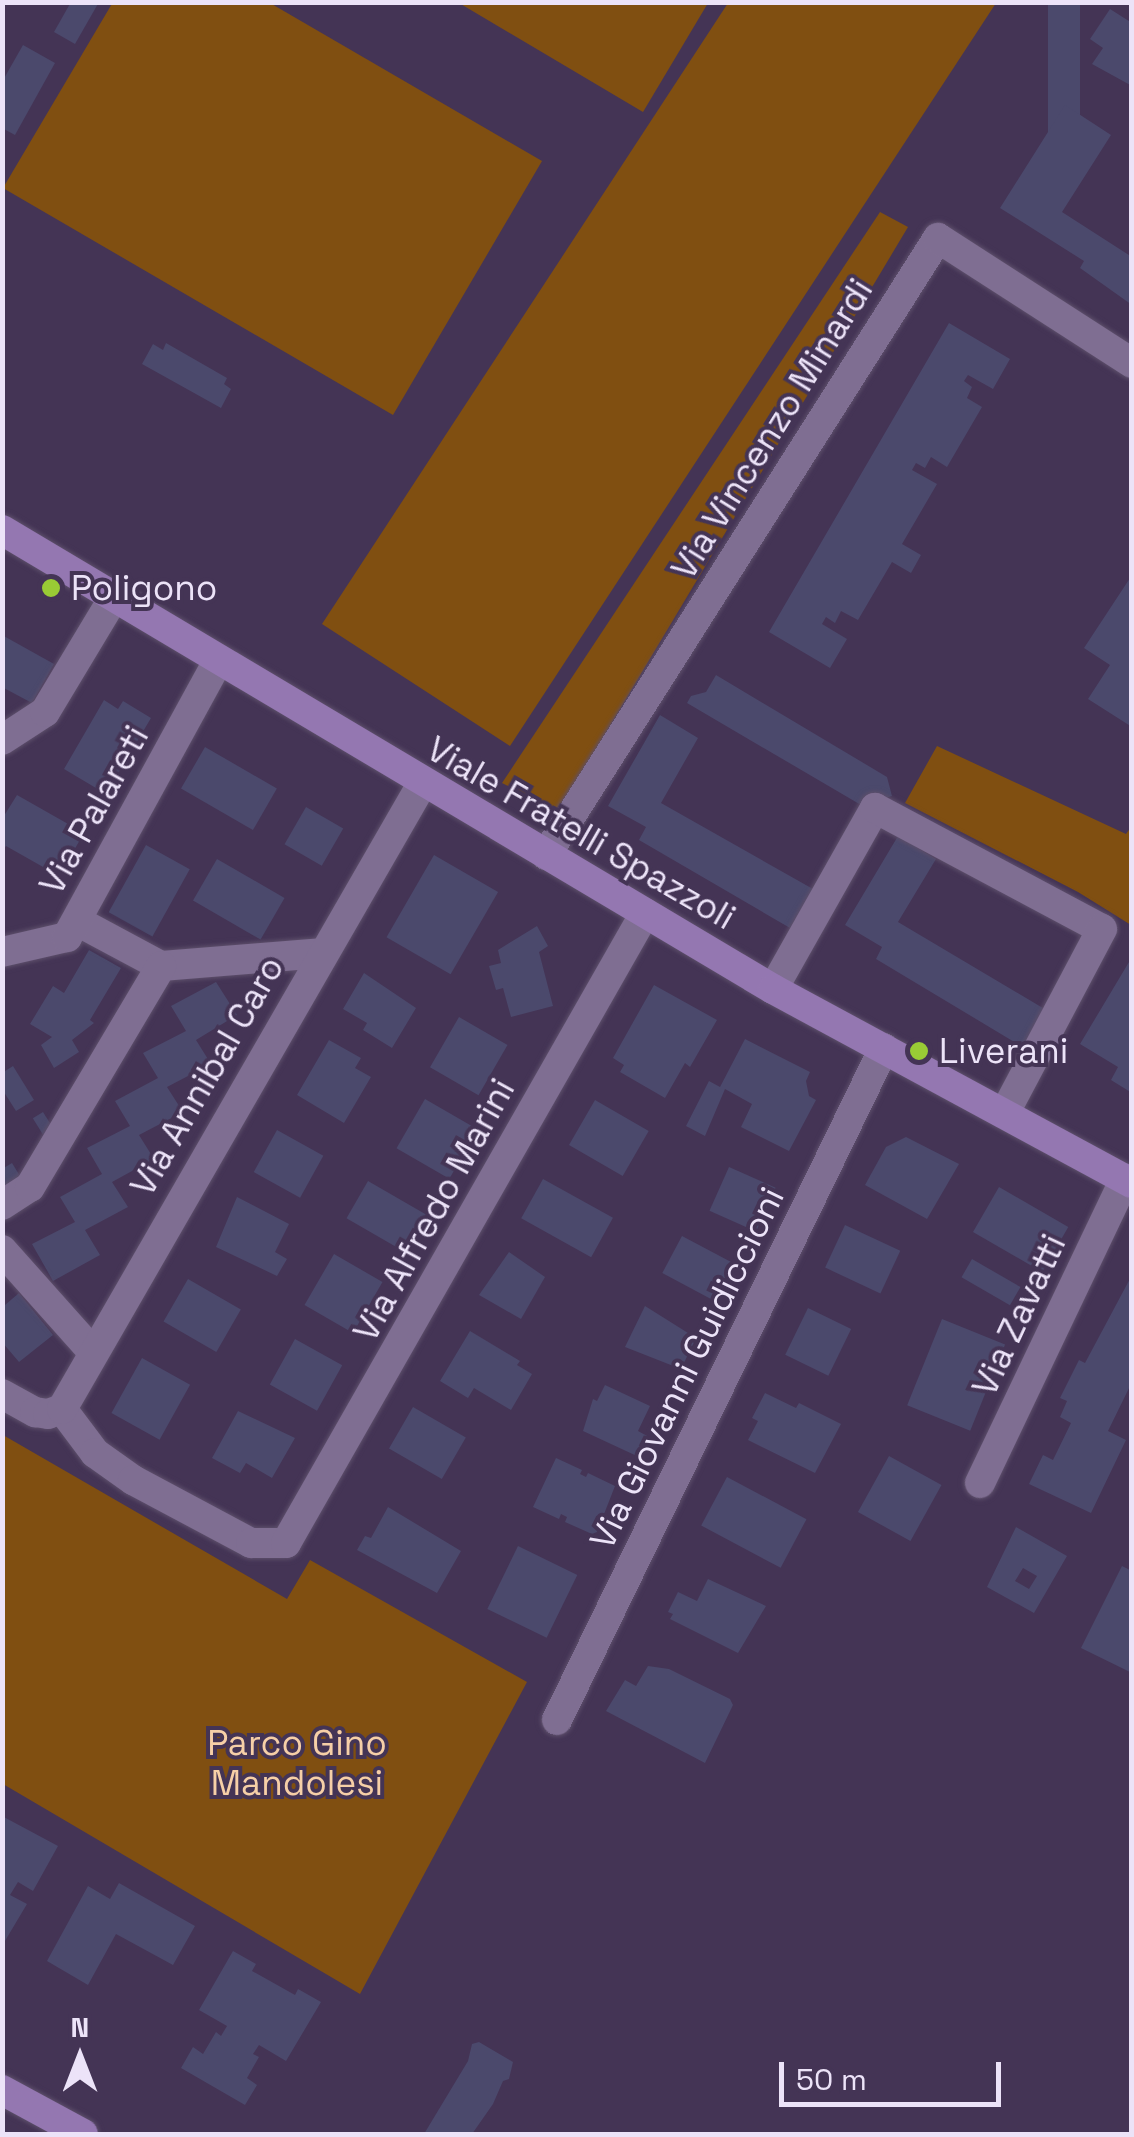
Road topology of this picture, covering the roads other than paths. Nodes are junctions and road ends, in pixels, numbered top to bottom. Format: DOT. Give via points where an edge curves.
graph roads {
  1 [pos="1132,363"];
  2 [pos="2,530"];
  3 [pos="116,594"];
  4 [pos="218,660"];
  5 [pos="2,740"];
  6 [pos="422,784"];
  7 [pos="546,855"];
  8 [pos="645,913"];
  9 [pos="77,921"];
  10 [pos="2,952"];
  11 [pos="321,954"];
  12 [pos="161,966"];
  13 [pos="772,989"];
  14 [pos="884,1048"];
  15 [pos="1005,1112"];
  16 [pos="1128,1181"];
  17 [pos="2,1205"];
  18 [pos="2,1250"];
  19 [pos="92,1352"];
  20 [pos="2,1394"];
  21 [pos="62,1409"];
  22 [pos="980,1483"];
  23 [pos="557,1720"];
  24 [pos="2,2090"];
  25 [pos="84,2134"];
  1 -- 7 [label="street, Via Vincenzo Minardi" via="938,238"];
  2 -- 3 [label="street, Viale Fratelli Spazzoli"];
  3 -- 4 [label="street, Viale Fratelli Spazzoli"];
  3 -- 5 [label="street" via="45,712"];
  4 -- 6 [label="street, Viale Fratelli Spazzoli"];
  4 -- 9 [label="street, Via Palareti"];
  6 -- 7 [label="street, Viale Fratelli Spazzoli"];
  6 -- 11 [label="street, Via Annibal Caro"];
  7 -- 8 [label="street, Viale Fratelli Spazzoli"];
  8 -- 13 [label="street, Viale Fratelli Spazzoli"];
  8 -- 21 [label="street, Via Alfredo Marini" via="286,1543 252,1543 132,1480 95,1453"];
  9 -- 10 [label="street, Via Palareti" via="66,936"];
  9 -- 12 [label="street"];
  11 -- 12 [label="street"];
  11 -- 19 [label="street, Via Annibal Caro"];
  12 -- 17 [label="street" via="30,1187"];
  13 -- 14 [label="street, Viale Fratelli Spazzoli"];
  13 -- 15 [label="street" via="875,808 1102,928"];
  14 -- 15 [label="street, Viale Fratelli Spazzoli"];
  14 -- 23 [label="street, Via Giovanni Guidiccioni"];
  15 -- 16 [label="street, Viale Fratelli Spazzoli"];
  16 -- 22 [label="street, Via Zavatti"];
  18 -- 19 [label="street"];
  19 -- 21 [label="street, Via Annibal Caro"];
  20 -- 21 [label="street" via="35,1412"];
  24 -- 25 [label="street"];
}
